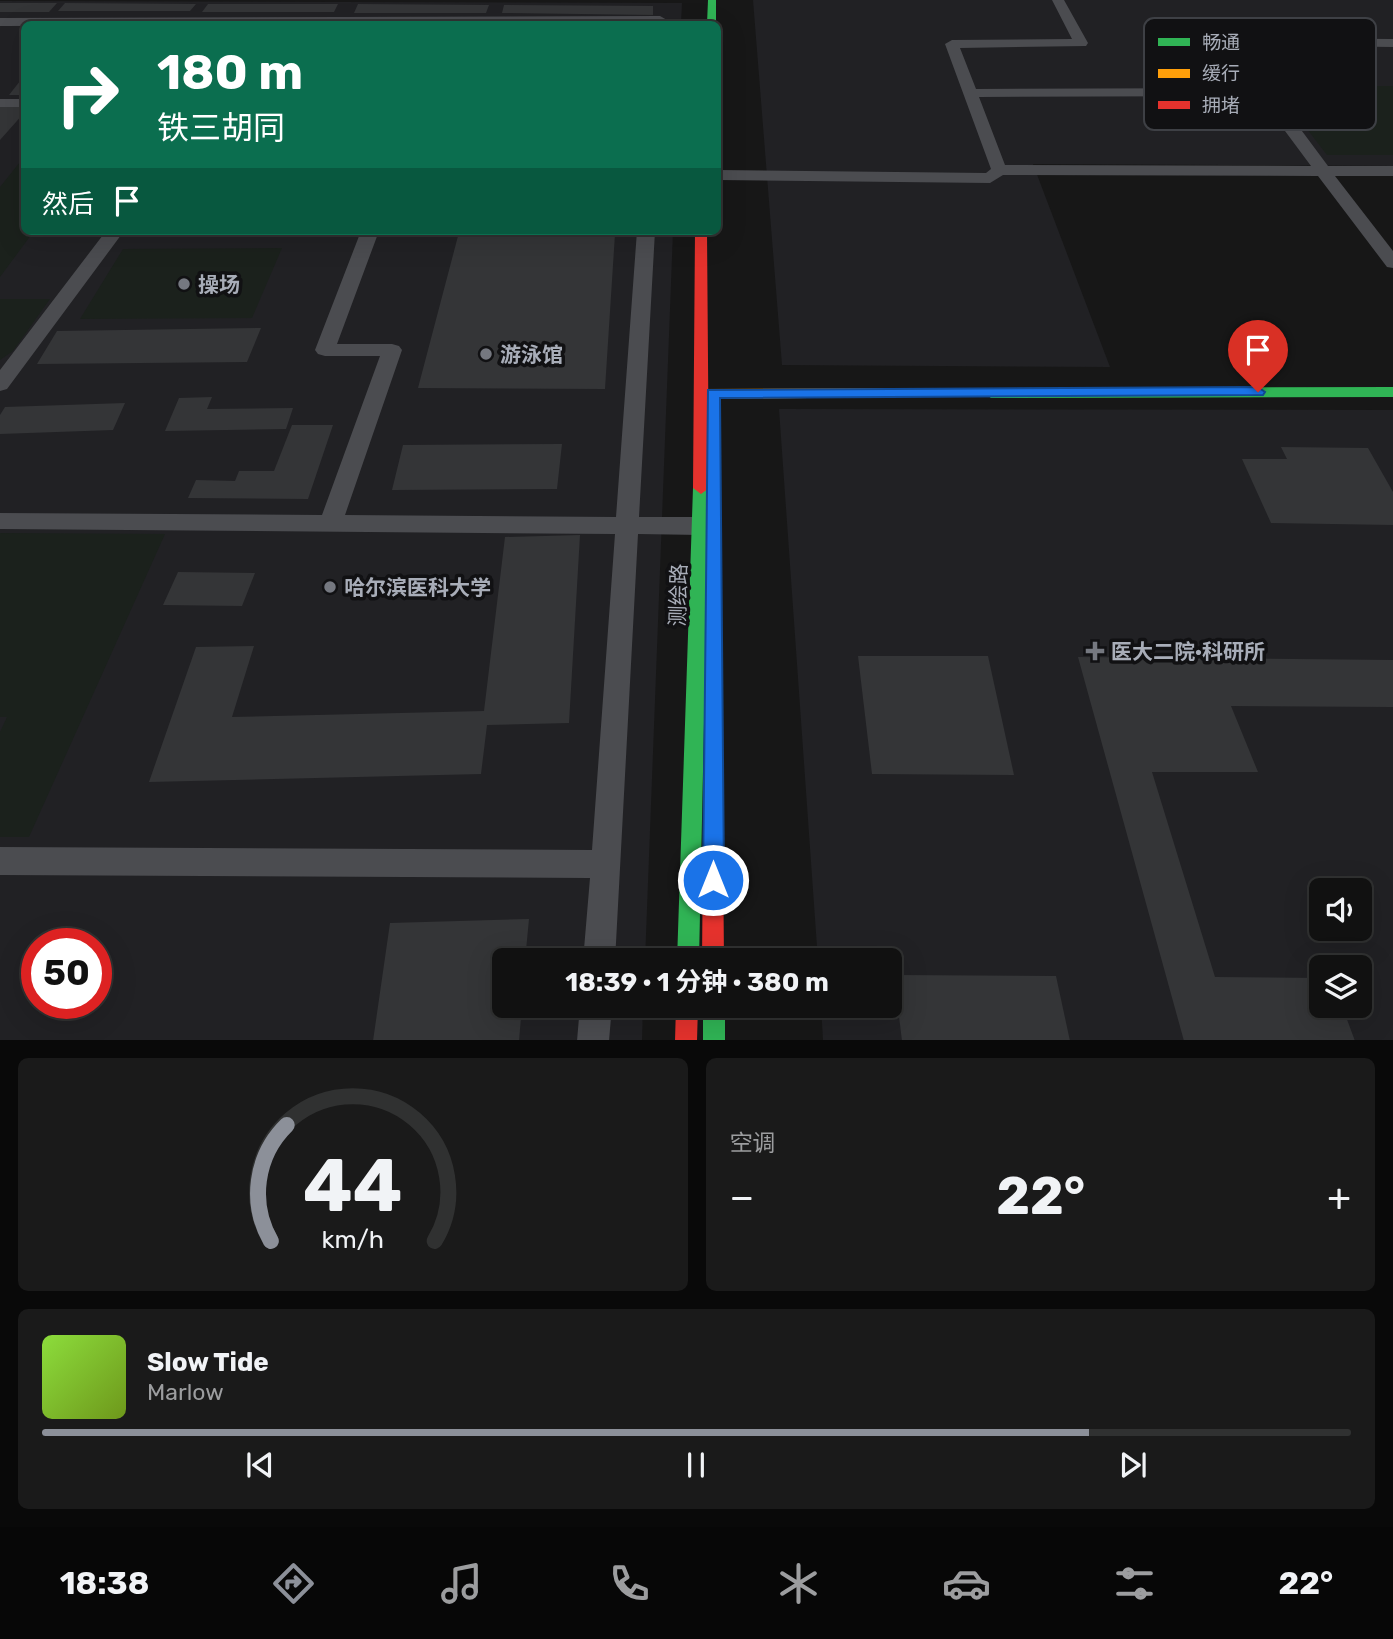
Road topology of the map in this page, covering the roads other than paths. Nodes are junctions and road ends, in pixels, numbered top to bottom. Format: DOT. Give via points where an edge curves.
graph roads {
  1 [pos="712,0"];
  2 [pos="1058,0"];
  3 [pos="530,21"];
  4 [pos="660,21"];
  5 [pos="712,21"];
  6 [pos="0,22"];
  7 [pos="18,22"];
  8 [pos="21,22"];
  9 [pos="0,41"];
  10 [pos="1144,92"];
  11 [pos="970,93"];
  12 [pos="0,103"];
  13 [pos="21,103"];
  14 [pos="1292,130"];
  15 [pos="999,170"];
  16 [pos="1324,171"];
  17 [pos="1393,171"];
  18 [pos="721,175"];
  19 [pos="112,235"];
  20 [pos="368,235"];
  21 [pos="646,235"];
  22 [pos="701,235"];
  23 [pos="713,235"];
  24 [pos="1393,263"];
  25 [pos="0,384"];
  26 [pos="1393,392"];
  27 [pos="707,394"];
  28 [pos="0,521"];
  29 [pos="331,522"];
  30 [pos="627,524"];
  31 [pos="701,526"];
  32 [pos="713,643"];
  33 [pos="713,836"];
  34 [pos="0,861"];
  35 [pos="605,864"];
  36 [pos="599,948"];
  37 [pos="688,948"];
  38 [pos="713,948"];
  39 [pos="595,1018"];
  40 [pos="687,1018"];
  41 [pos="713,1018"];
  42 [pos="593,1040"];
  43 [pos="686,1040"];
  44 [pos="714,1040"];
  1 -- 5 [label="main road"];
  2 -- 11 [label="street" via="1081,43 952,44"];
  3 -- 4 [label="street"];
  6 -- 7 [label="street"];
  7 -- 8 [label="street"];
  7 -- 9 [label="street"];
  10 -- 11 [label="street"];
  11 -- 15 [label="street"];
  12 -- 13 [label="street"];
  14 -- 16 [label="street"];
  15 -- 16 [label="street"];
  15 -- 18 [label="street" via="990,177"];
  16 -- 17 [label="street"];
  16 -- 24 [label="street"];
  19 -- 25 [label="street"];
  20 -- 29 [label="street" via="325,350 392,350"];
  21 -- 30 [label="street"];
  22 -- 27 [label="main road, 测绘路"];
  23 -- 27 [label="main road, 测绘路"];
  26 -- 27 [label="main road"];
  27 -- 31 [label="main road, 测绘路"];
  27 -- 32 [label="main road, 测绘路"];
  28 -- 29 [label="street"];
  29 -- 30 [label="street"];
  30 -- 31 [label="street"];
  30 -- 35 [label="street"];
  31 -- 37 [label="main road, 测绘路"];
  33 -- 38 [label="main road"];
  34 -- 35 [label="street"];
  35 -- 36 [label="street"];
  39 -- 42 [label="street"];
  40 -- 43 [label="main road"];
  41 -- 44 [label="main road"];
}
